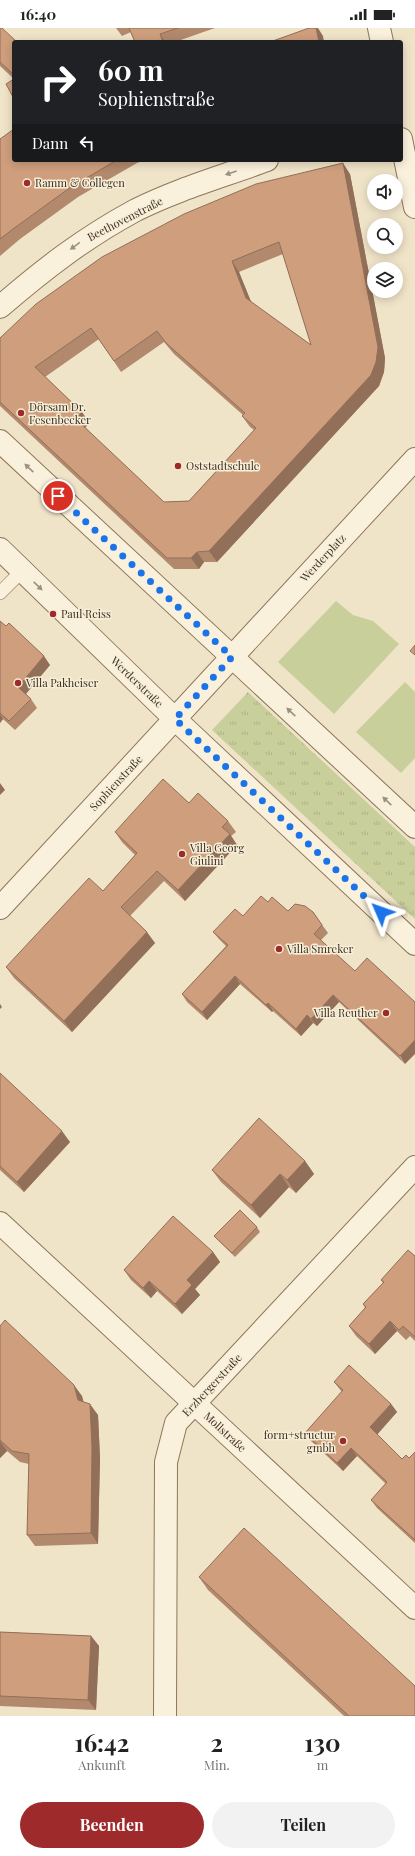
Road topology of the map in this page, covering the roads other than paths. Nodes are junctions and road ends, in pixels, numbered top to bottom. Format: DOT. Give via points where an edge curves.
graph roads {
  1 [pos="379,28"];
  2 [pos="382,40"];
  3 [pos="403,149"];
  4 [pos="261,162"];
  5 [pos="415,207"];
  6 [pos="0,307"];
  7 [pos="0,441"];
  8 [pos="415,459"];
  9 [pos="0,549"];
  10 [pos="23,570"];
  11 [pos="0,593"];
  12 [pos="232,657"];
  13 [pos="175,719"];
  14 [pos="415,827"];
  15 [pos="0,908"];
  16 [pos="415,944"];
  17 [pos="415,1167"];
  18 [pos="3,1231"];
  19 [pos="195,1404"];
  20 [pos="415,1608"];
  21 [pos="165,1716"];
  1 -- 2 [label="street"];
  3 -- 5 [label="street"];
  4 -- 6 [label="street, Beethovenstraße, one-way" via="188,188 138,210 86,239 37,275"];
  12 -- 7 [label="street, one-way"];
  8 -- 12 [label="street, Werderplatz"];
  9 -- 10 [label="street, Werderstraße"];
  10 -- 11 [label="lane"];
  10 -- 13 [label="street, Werderstraße, one-way"];
  12 -- 13 [label="street, Sophienstraße"];
  14 -- 12 [label="street, one-way"];
  13 -- 15 [label="street, Sophienstraße"];
  13 -- 16 [label="street, Werderstraße"];
  17 -- 19 [label="street, Erzbergerstraße"];
  18 -- 19 [label="street, Mollstraße"];
  19 -- 20 [label="street, Mollstraße"];
  19 -- 21 [label="street, Erzbergerstraße" via="176,1423 166,1462"];
}
